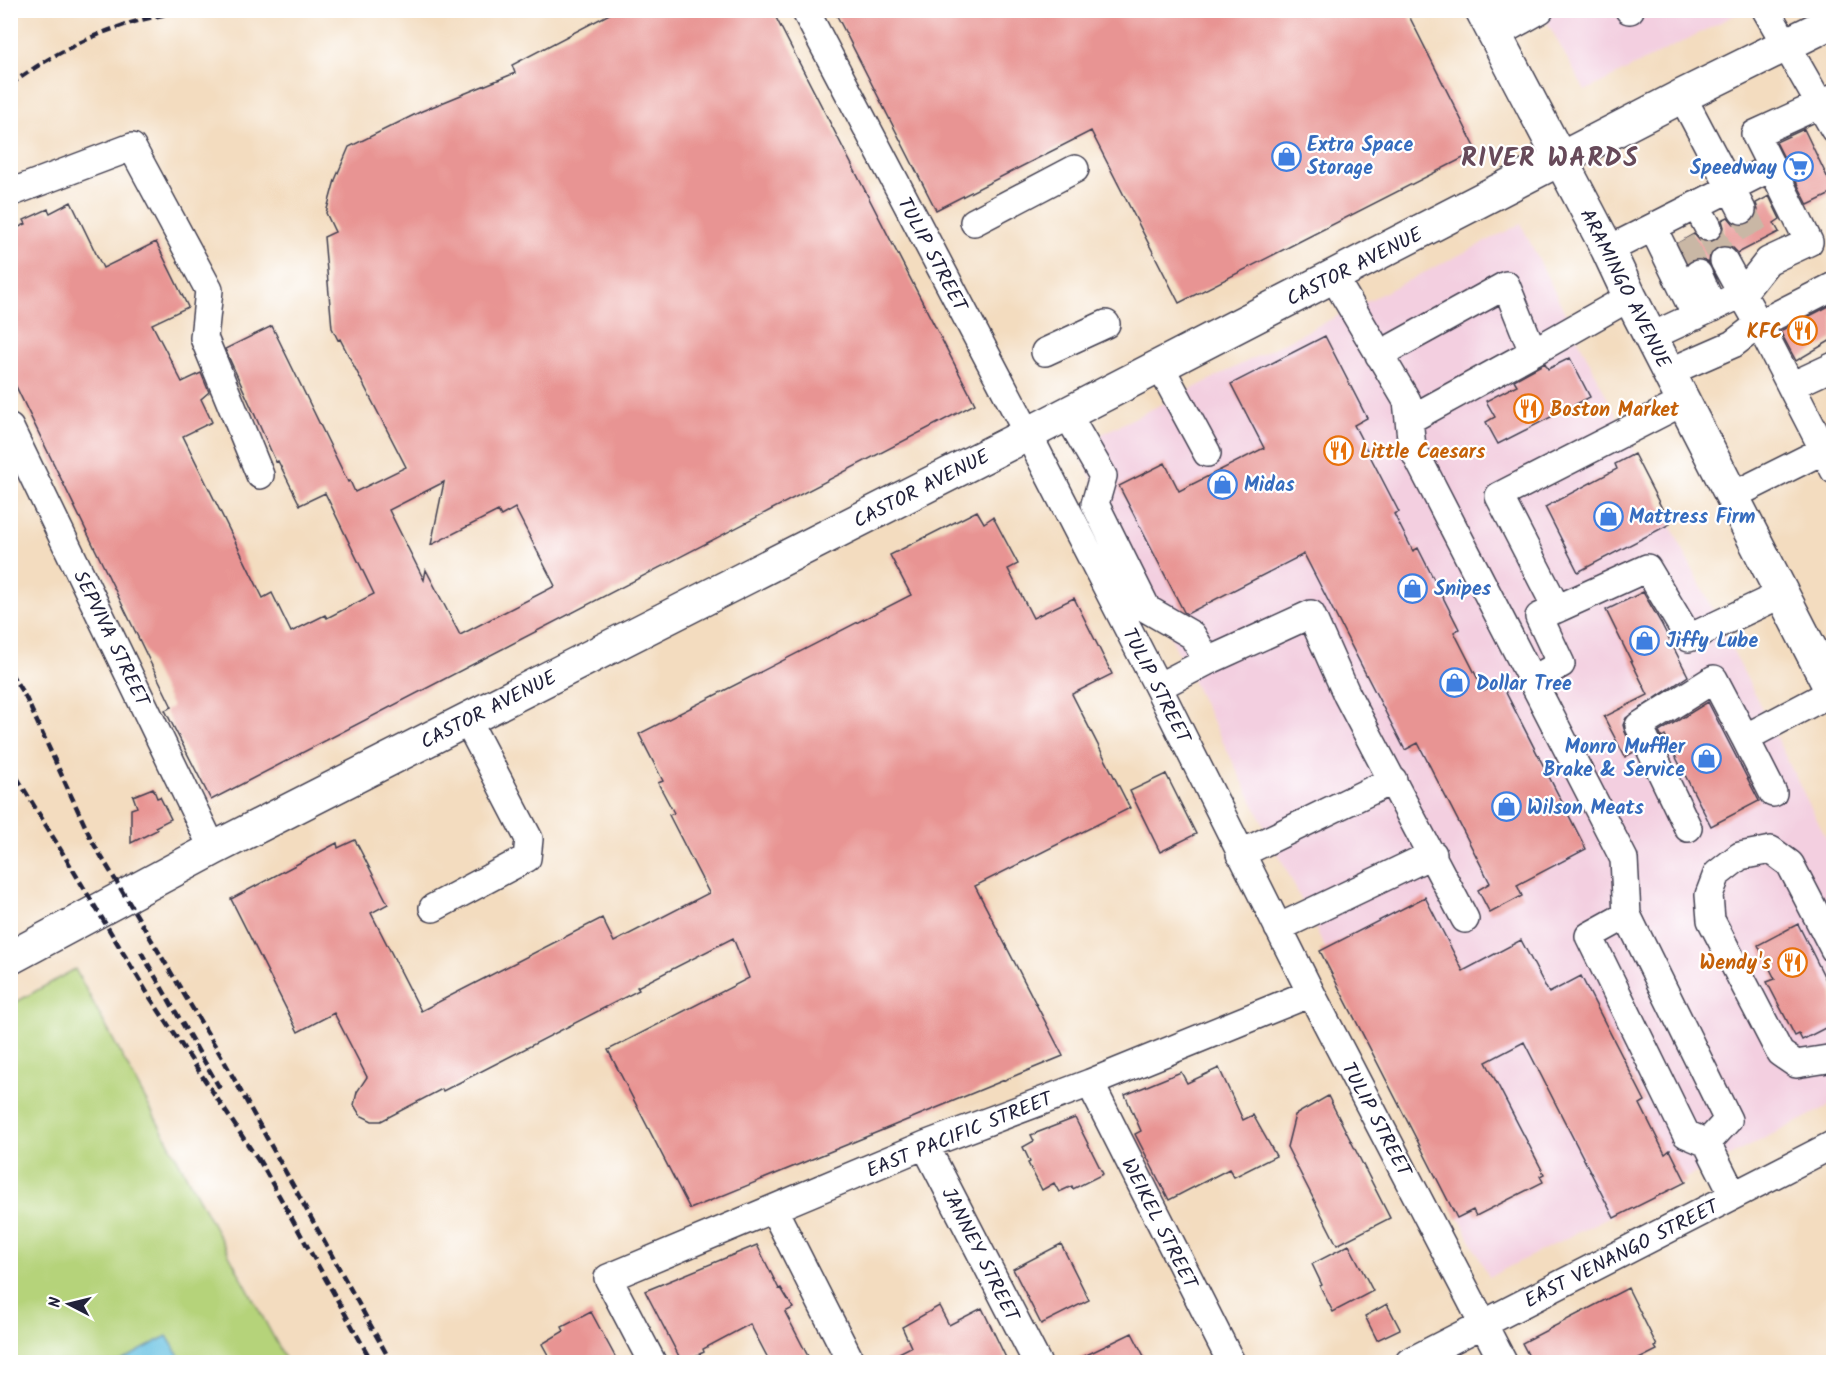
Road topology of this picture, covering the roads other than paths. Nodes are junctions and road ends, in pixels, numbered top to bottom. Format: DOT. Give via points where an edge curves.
graph roads {
  1 [pos="806,10"];
  2 [pos="1540,10"];
  3 [pos="1766,10"];
  4 [pos="1833,21"];
  5 [pos="1489,23"];
  6 [pos="1785,46"];
  7 [pos="1682,96"];
  8 [pos="1827,101"];
  9 [pos="1833,129"];
  10 [pos="1560,159"];
  11 [pos="1772,167"];
  12 [pos="1075,169"];
  13 [pos="10,193"];
  14 [pos="1736,198"];
  15 [pos="974,222"];
  16 [pos="1667,229"];
  17 [pos="1608,250"];
  18 [pos="1725,261"];
  19 [pos="1698,274"];
  20 [pos="1333,276"];
  21 [pos="1833,286"];
  22 [pos="1742,294"];
  23 [pos="1630,297"];
  24 [pos="1704,312"];
  25 [pos="1106,324"];
  26 [pos="1759,324"];
  27 [pos="1650,337"];
  28 [pos="1045,352"];
  29 [pos="1533,352"];
  30 [pos="1833,353"];
  31 [pos="1379,355"];
  32 [pos="1160,366"];
  33 [pos="1833,366"];
  34 [pos="1669,372"];
  35 [pos="1799,382"];
  36 [pos="1683,402"];
  37 [pos="1067,414"];
  38 [pos="1409,420"];
  39 [pos="10,428"];
  40 [pos="1028,434"];
  41 [pos="1207,453"];
  42 [pos="1830,455"];
  43 [pos="260,475"];
  44 [pos="1732,496"];
  45 [pos="1782,594"];
  46 [pos="1557,609"];
  47 [pos="1208,661"];
  48 [pos="1532,680"];
  49 [pos="1158,687"];
  50 [pos="1833,693"];
  51 [pos="466,720"];
  52 [pos="1745,738"];
  53 [pos="1393,780"];
  54 [pos="1773,793"];
  55 [pos="1688,828"];
  56 [pos="213,849"];
  57 [pos="1240,854"];
  58 [pos="1432,854"];
  59 [pos="433,908"];
  60 [pos="1627,915"];
  61 [pos="1465,919"];
  62 [pos="1278,928"];
  63 [pos="1833,950"];
  64 [pos="10,958"];
  65 [pos="1311,993"];
  66 [pos="1833,1058"];
  67 [pos="1090,1083"];
  68 [pos="1707,1143"];
  69 [pos="1833,1144"];
  70 [pos="925,1145"];
  71 [pos="1733,1195"];
  72 [pos="774,1210"];
  73 [pos="1484,1324"];
  74 [pos="652,1362"];
  75 [pos="851,1362"];
  76 [pos="1037,1362"];
  77 [pos="1231,1362"];
  78 [pos="1409,1362"];
  79 [pos="1503,1362"];
  1 -- 40 [label="street, TULIP STREET"];
  2 -- 5 [label="street"];
  3 -- 6 [label="street"];
  4 -- 6 [label="main road, CASTOR AVENUE"];
  5 -- 10 [label="main road, ARAMINGO AVENUE"];
  6 -- 7 [label="main road, CASTOR AVENUE"];
  6 -- 8 [label="street"];
  7 -- 10 [label="main road, CASTOR AVENUE"];
  7 -- 14 [label="street"];
  8 -- 9 [label="street"];
  8 -- 11 [label="street" via="1755,134"];
  10 -- 17 [label="main road, ARAMINGO AVENUE"];
  10 -- 20 [label="main road, CASTOR AVENUE"];
  11 -- 14 [label="street"];
  11 -- 22 [label="street" via="1809,242 1763,251"];
  12 -- 15 [label="street"];
  13 -- 43 [label="street" via="132,147 209,290 204,338"];
  14 -- 16 [label="street"];
  16 -- 17 [label="street"];
  16 -- 24 [label="street"];
  17 -- 23 [label="main road, ARAMINGO AVENUE"];
  18 -- 22 [label="street"];
  19 -- 24 [label="street"];
  20 -- 31 [label="street"];
  20 -- 32 [label="main road, CASTOR AVENUE"];
  21 -- 26 [label="street"];
  22 -- 24 [label="street"];
  22 -- 26 [label="street"];
  23 -- 27 [label="main road, ARAMINGO AVENUE"];
  23 -- 29 [label="street"];
  24 -- 27 [label="street"];
  25 -- 28 [label="street"];
  26 -- 34 [label="street" via="1733,344"];
  26 -- 35 [label="street"];
  27 -- 34 [label="main road, ARAMINGO AVENUE"];
  29 -- 31 [label="street" via="1506,285"];
  29 -- 38 [label="street"];
  30 -- 35 [label="street" via="1809,365"];
  31 -- 38 [label="street" via="1407,401"];
  32 -- 37 [label="main road, CASTOR AVENUE"];
  32 -- 41 [label="street"];
  33 -- 35 [label="street"];
  34 -- 36 [label="main road, ARAMINGO AVENUE"];
  35 -- 42 [label="street"];
  36 -- 44 [label="main road, ARAMINGO AVENUE"];
  36 -- 46 [label="street" via="1499,496"];
  37 -- 40 [label="main road, CASTOR AVENUE"];
  37 -- 47 [label="street" via="1103,476 1095,504 1147,609 1192,634"];
  38 -- 48 [label="street" via="1412,447"];
  39 -- 56 [label="street, SEPVIVA STREET"];
  40 -- 49 [label="street, TULIP STREET"];
  40 -- 51 [label="main road, CASTOR AVENUE"];
  42 -- 44 [label="street"];
  44 -- 45 [label="main road, ARAMINGO AVENUE"];
  45 -- 46 [label="street" via="1689,638 1647,568"];
  45 -- 50 [label="main road, ARAMINGO AVENUE"];
  46 -- 48 [label="street" via="1539,617 1561,664"];
  47 -- 49 [label="street"];
  47 -- 53 [label="street" via="1311,614 1347,695"];
  48 -- 60 [label="street" via="1624,859"];
  49 -- 57 [label="street, TULIP STREET"];
  50 -- 52 [label="street"];
  51 -- 56 [label="main road, CASTOR AVENUE"];
  51 -- 59 [label="street" via="529,839 527,858"];
  52 -- 54 [label="street"];
  52 -- 55 [label="street" via="1714,679 1639,726"];
  53 -- 57 [label="street"];
  53 -- 58 [label="street"];
  56 -- 64 [label="main road, CASTOR AVENUE"];
  57 -- 62 [label="street, TULIP STREET"];
  58 -- 61 [label="street"];
  58 -- 62 [label="street"];
  60 -- 68 [label="street" via="1728,1120"];
  60 -- 68 [label="street" via="1589,936 1686,1134"];
  62 -- 65 [label="street, TULIP STREET"];
  63 -- 66 [label="street" via="1790,864 1770,850 1740,856 1717,874 1709,895 1711,920 1780,1053 1796,1064"];
  65 -- 67 [label="street, EAST PACIFIC STREET"];
  65 -- 73 [label="street, TULIP STREET"];
  67 -- 70 [label="street, EAST PACIFIC STREET"];
  67 -- 77 [label="street, WEIKEL STREET"];
  68 -- 71 [label="street"];
  69 -- 71 [label="street, EAST VENANGO STREET"];
  70 -- 72 [label="street, EAST PACIFIC STREET"];
  70 -- 76 [label="street, JANNEY STREET"];
  71 -- 73 [label="street, EAST VENANGO STREET"];
  72 -- 74 [label="street, EAST PACIFIC STREET" via="608,1278"];
  72 -- 75 [label="street"];
  73 -- 78 [label="street, EAST VENANGO STREET"];
  73 -- 79 [label="street, TULIP STREET"];
}
